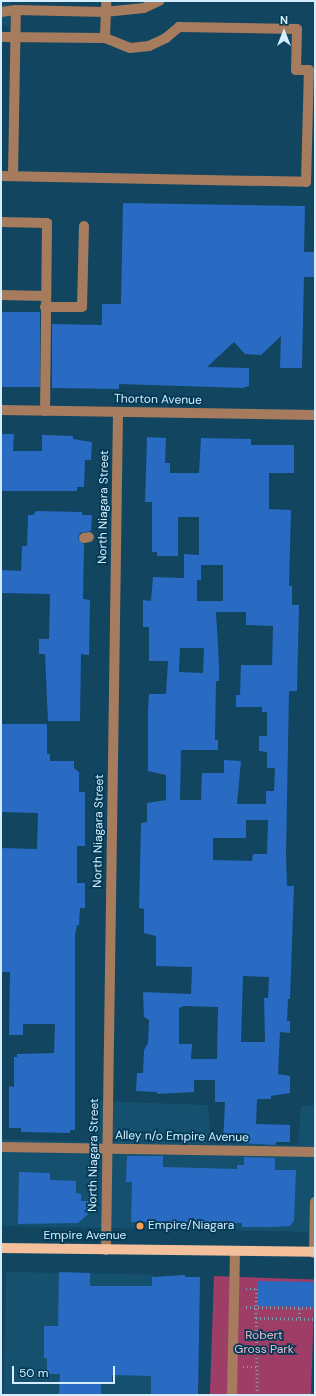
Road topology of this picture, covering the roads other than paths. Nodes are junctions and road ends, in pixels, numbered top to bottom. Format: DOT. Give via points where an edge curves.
graph roads {
  1 [pos="106,1"];
  2 [pos="160,1"];
  3 [pos="16,10"];
  4 [pos="1,12"];
  5 [pos="105,12"];
  6 [pos="1,37"];
  7 [pos="16,37"];
  8 [pos="105,38"];
  9 [pos="1,176"];
  10 [pos="14,176"];
  11 [pos="1,222"];
  12 [pos="84,226"];
  13 [pos="1,295"];
  14 [pos="46,296"];
  15 [pos="46,306"];
  16 [pos="1,410"];
  17 [pos="45,411"];
  18 [pos="118,412"];
  19 [pos="315,415"];
  20 [pos="1,1147"];
  21 [pos="107,1148"];
  22 [pos="315,1152"];
  23 [pos="315,1202"];
  24 [pos="1,1248"];
  25 [pos="106,1250"];
  26 [pos="235,1251"];
  27 [pos="314,1253"];
  28 [pos="232,1395"];
  1 -- 5 [label="street"];
  2 -- 5 [label="street" via="144,8"];
  3 -- 4 [label="street"];
  3 -- 5 [label="street"];
  3 -- 7 [label="street"];
  5 -- 8 [label="street"];
  6 -- 7 [label="street"];
  7 -- 8 [label="street"];
  7 -- 10 [label="street"];
  8 -- 10 [label="street" via="130,48 149,46 166,38 179,27 297,29 296,70 309,70 306,182"];
  9 -- 10 [label="street"];
  11 -- 14 [label="street" via="47,223"];
  12 -- 15 [label="street" via="82,307"];
  13 -- 14 [label="street"];
  14 -- 15 [label="street"];
  15 -- 17 [label="street"];
  16 -- 17 [label="street, Thorton Avenue"];
  17 -- 18 [label="street, Thorton Avenue"];
  18 -- 19 [label="street, Thorton Avenue"];
  18 -- 21 [label="street, North Niagara Street"];
  20 -- 21 [label="street, Alley n/o Empire Avenue"];
  21 -- 22 [label="street, Alley n/o Empire Avenue"];
  21 -- 25 [label="street, North Niagara Street"];
  23 -- 27 [label="street"];
  24 -- 25 [label="main road, Empire Avenue"];
  25 -- 26 [label="main road, Empire Avenue"];
  26 -- 27 [label="main road, Empire Avenue"];
  26 -- 28 [label="street"];
}
